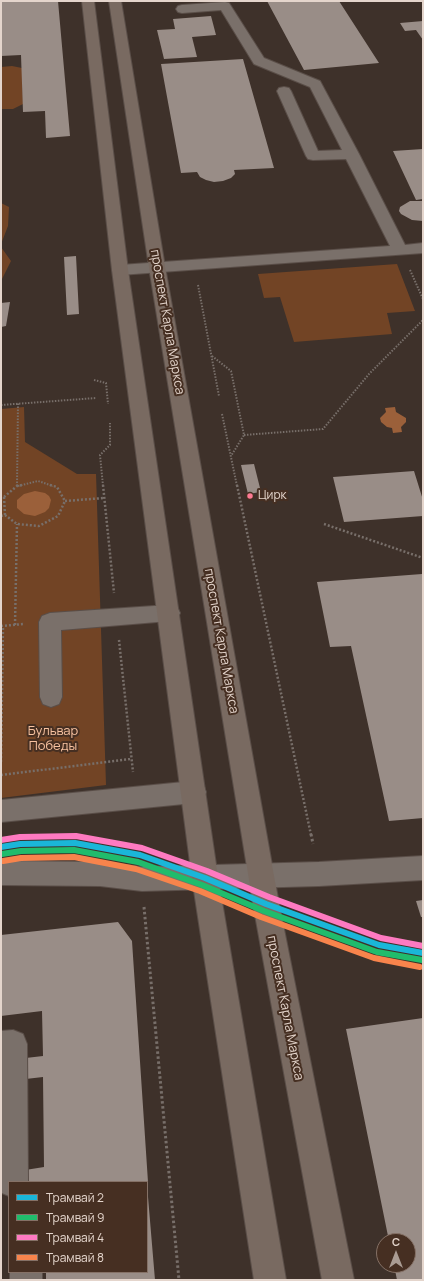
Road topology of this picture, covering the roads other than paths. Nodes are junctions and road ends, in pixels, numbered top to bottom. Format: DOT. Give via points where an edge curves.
graph roads {
  1 [pos="88,1"];
  2 [pos="115,1"];
  3 [pos="182,9"];
  4 [pos="284,91"];
  5 [pos="352,154"];
  6 [pos="423,248"];
  7 [pos="400,250"];
  8 [pos="157,268"];
  9 [pos="120,270"];
  10 [pos="168,613"];
  11 [pos="51,698"];
  12 [pos="194,792"];
  13 [pos="1,812"];
  14 [pos="423,868"];
  15 [pos="1,873"];
  16 [pos="262,876"];
  17 [pos="204,878"];
  18 [pos="1,1045"];
  19 [pos="13,1181"];
  20 [pos="270,1280"];
  21 [pos="338,1280"];
  1 -- 9 [label="main road"];
  2 -- 8 [label="main road, проспект Карла Маркса"];
  3 -- 5 [label="street" via="225,6 259,61 315,84"];
  4 -- 5 [label="street" via="313,156"];
  5 -- 7 [label="street"];
  6 -- 7 [label="street"];
  7 -- 8 [label="street"];
  8 -- 9 [label="street"];
  8 -- 16 [label="main road, проспект Карла Маркса"];
  9 -- 10 [label="main road"];
  10 -- 11 [label="street" via="50,622"];
  10 -- 12 [label="main road"];
  12 -- 13 [label="street"];
  12 -- 17 [label="main road"];
  14 -- 16 [label="street"];
  15 -- 17 [label="street" via="100,874 142,879"];
  16 -- 17 [label="street"];
  16 -- 21 [label="main road, проспект Карла Маркса"];
  17 -- 20 [label="main road"];
  18 -- 19 [label="street" via="13,1044"];
}
